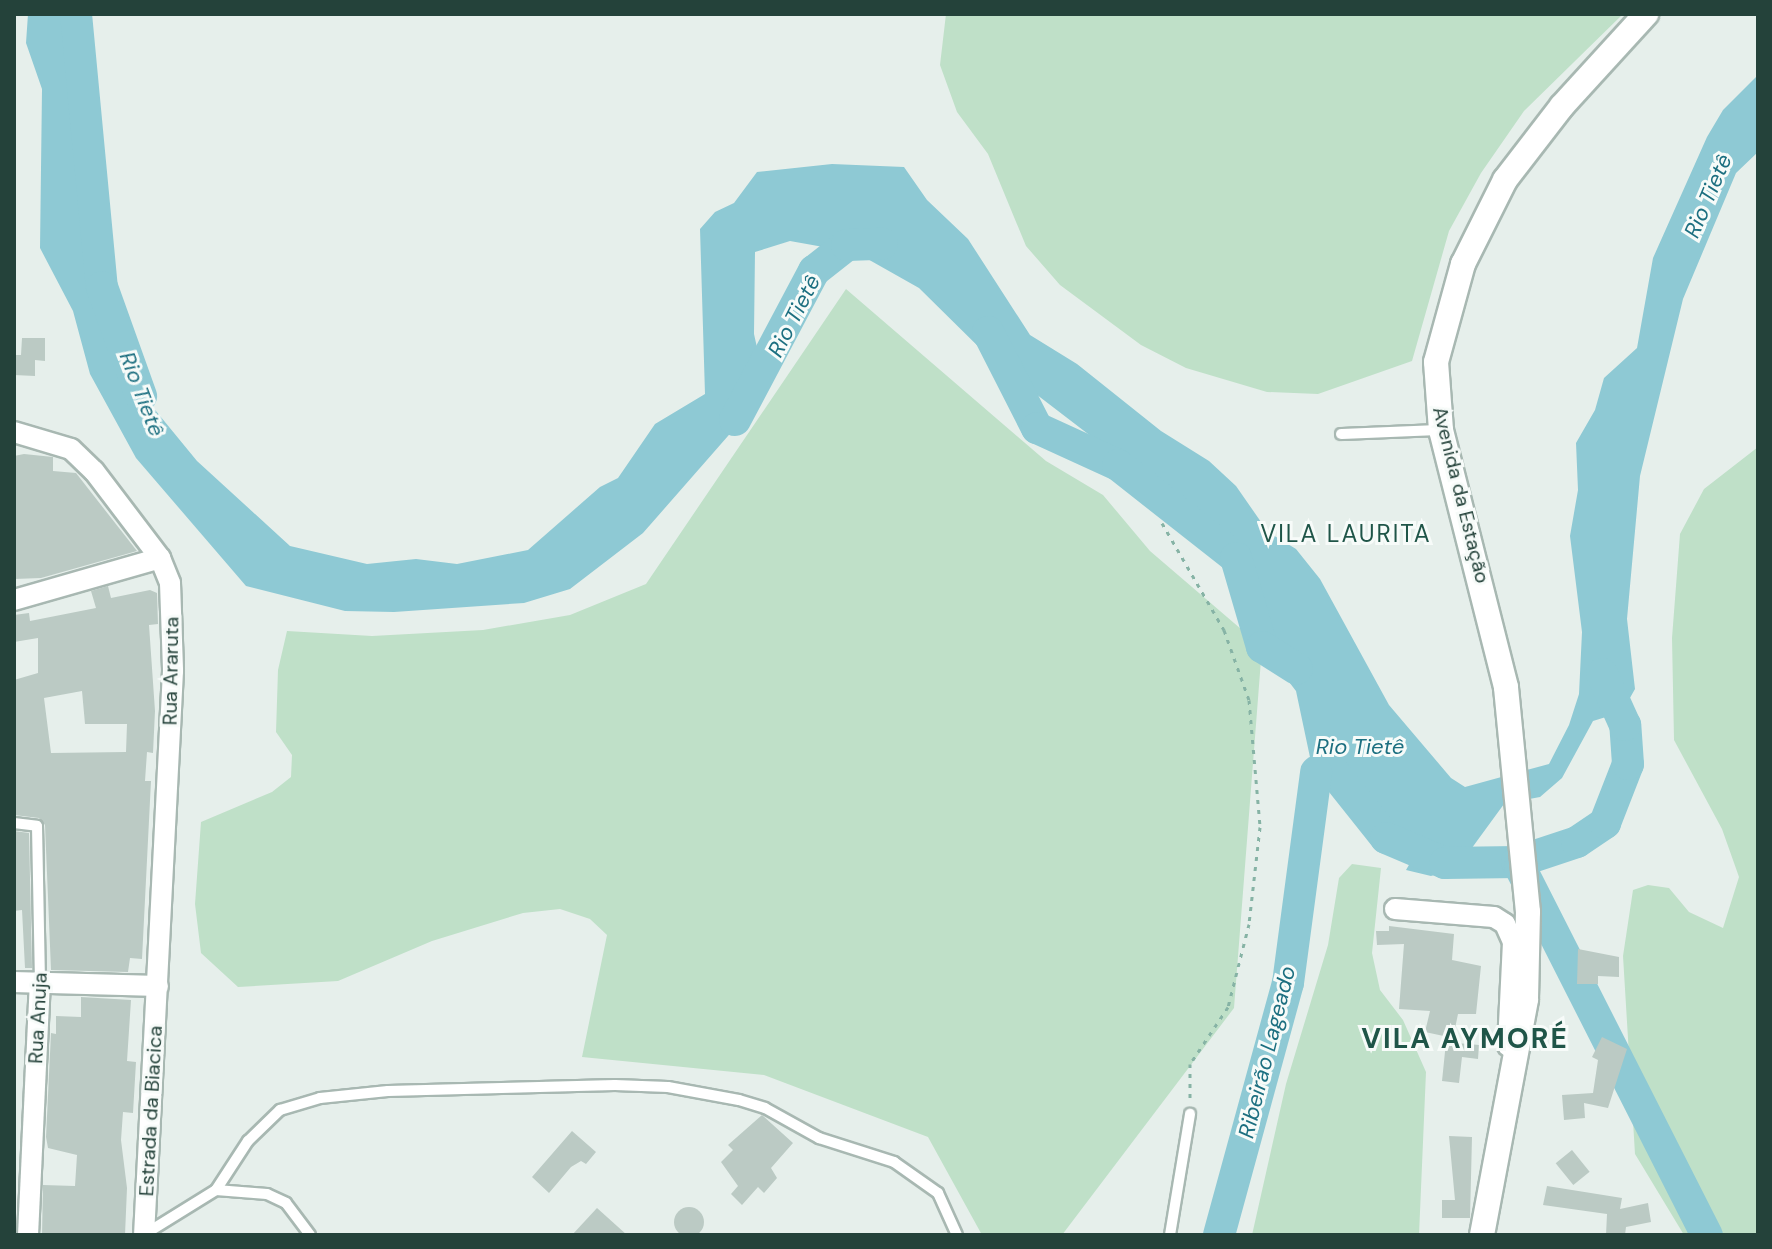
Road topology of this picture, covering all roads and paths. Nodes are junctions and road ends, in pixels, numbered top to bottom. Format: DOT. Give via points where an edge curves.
graph roads {
  1 [pos="1646,14"];
  2 [pos="1441,430"];
  3 [pos="14,432"];
  4 [pos="1341,434"];
  5 [pos="1162,523"];
  6 [pos="160,558"];
  7 [pos="14,600"];
  8 [pos="14,823"];
  9 [pos="1395,909"];
  10 [pos="14,982"];
  11 [pos="40,983"];
  12 [pos="158,986"];
  13 [pos="1510,1082"];
  14 [pos="1190,1114"];
  15 [pos="216,1190"];
  16 [pos="28,1235"];
  17 [pos="144,1235"];
  18 [pos="310,1235"];
  19 [pos="957,1235"];
  20 [pos="1170,1235"];
  21 [pos="1482,1235"];
  1 -- 2 [label="street, Avenida da Estação" via="1534,139 1482,218 1447,309 1436,362"];
  2 -- 4 [label="lane"];
  2 -- 13 [label="street, Avenida da Estação" via="1493,625 1515,752 1528,912 1526,999"];
  3 -- 6 [label="street, Rua Araruta" via="71,449"];
  5 -- 14 [label="path" via="1224,630 1249,700 1260,827 1249,924 1228,1007 1190,1064"];
  6 -- 7 [label="street"];
  6 -- 12 [label="street, Rua Araruta" via="170,583 174,642"];
  8 -- 11 [label="lane, Rua Anuja" via="37,826"];
  9 -- 13 [label="street" via="1494,917 1505,924 1513,942"];
  10 -- 11 [label="street"];
  11 -- 12 [label="street"];
  11 -- 16 [label="street, Rua Anuja"];
  12 -- 17 [label="street, Estrada da Biacica"];
  13 -- 21 [label="street, Avenida da Estação"];
  14 -- 20 [label="lane"];
  15 -- 17 [label="lane"];
  15 -- 18 [label="lane" via="267,1194 286,1203"];
  15 -- 19 [label="lane" via="260,1127 280,1110 320,1098 519,1086 668,1087 765,1108 819,1138 894,1162 938,1193"];
}
